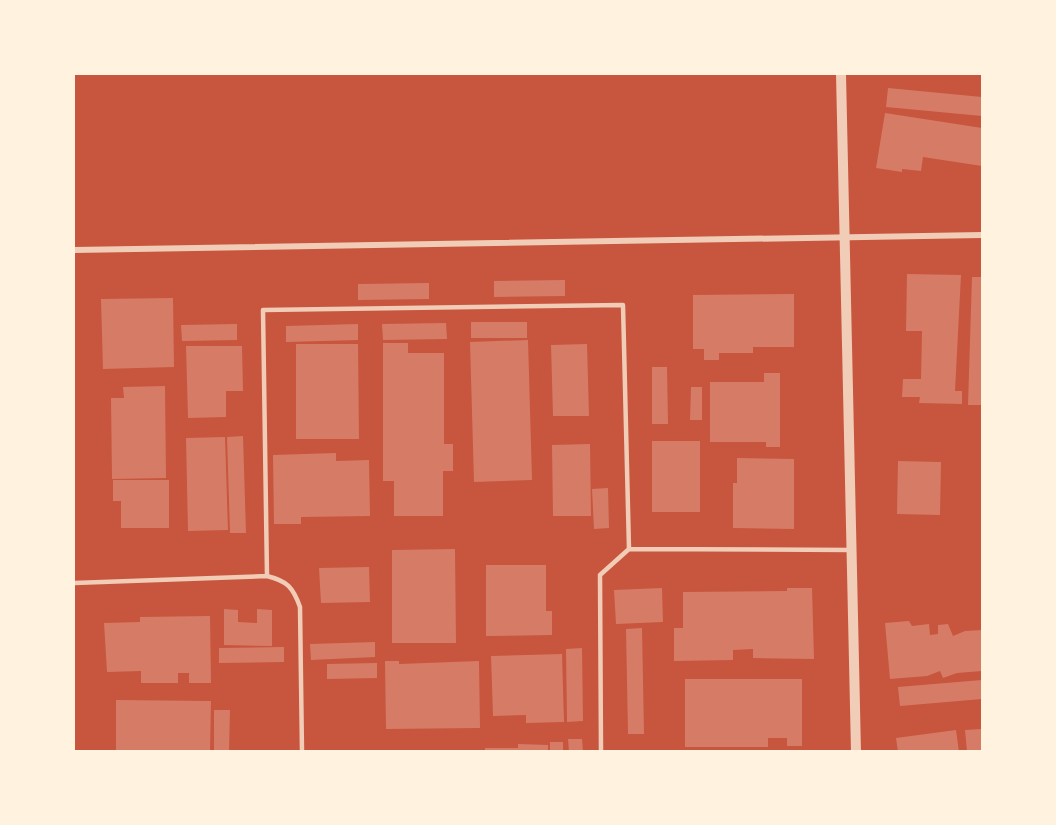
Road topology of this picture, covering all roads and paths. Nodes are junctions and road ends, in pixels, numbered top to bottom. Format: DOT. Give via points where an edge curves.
graph roads {
  1 [pos="841,74"];
  2 [pos="982,235"];
  3 [pos="845,237"];
  4 [pos="74,250"];
  5 [pos="629,549"];
  6 [pos="853,550"];
  7 [pos="267,576"];
  8 [pos="74,583"];
  9 [pos="302,752"];
  10 [pos="601,752"];
  11 [pos="856,752"];
  1 -- 3 [label="street"];
  2 -- 3 [label="street"];
  3 -- 4 [label="street"];
  3 -- 6 [label="street"];
  5 -- 6 [label="lane"];
  5 -- 7 [label="lane" via="624,305 262,310"];
  5 -- 10 [label="lane" via="600,574"];
  6 -- 11 [label="street"];
  7 -- 8 [label="lane"];
  7 -- 9 [label="lane" via="285,580 294,590 300,607"];
}
